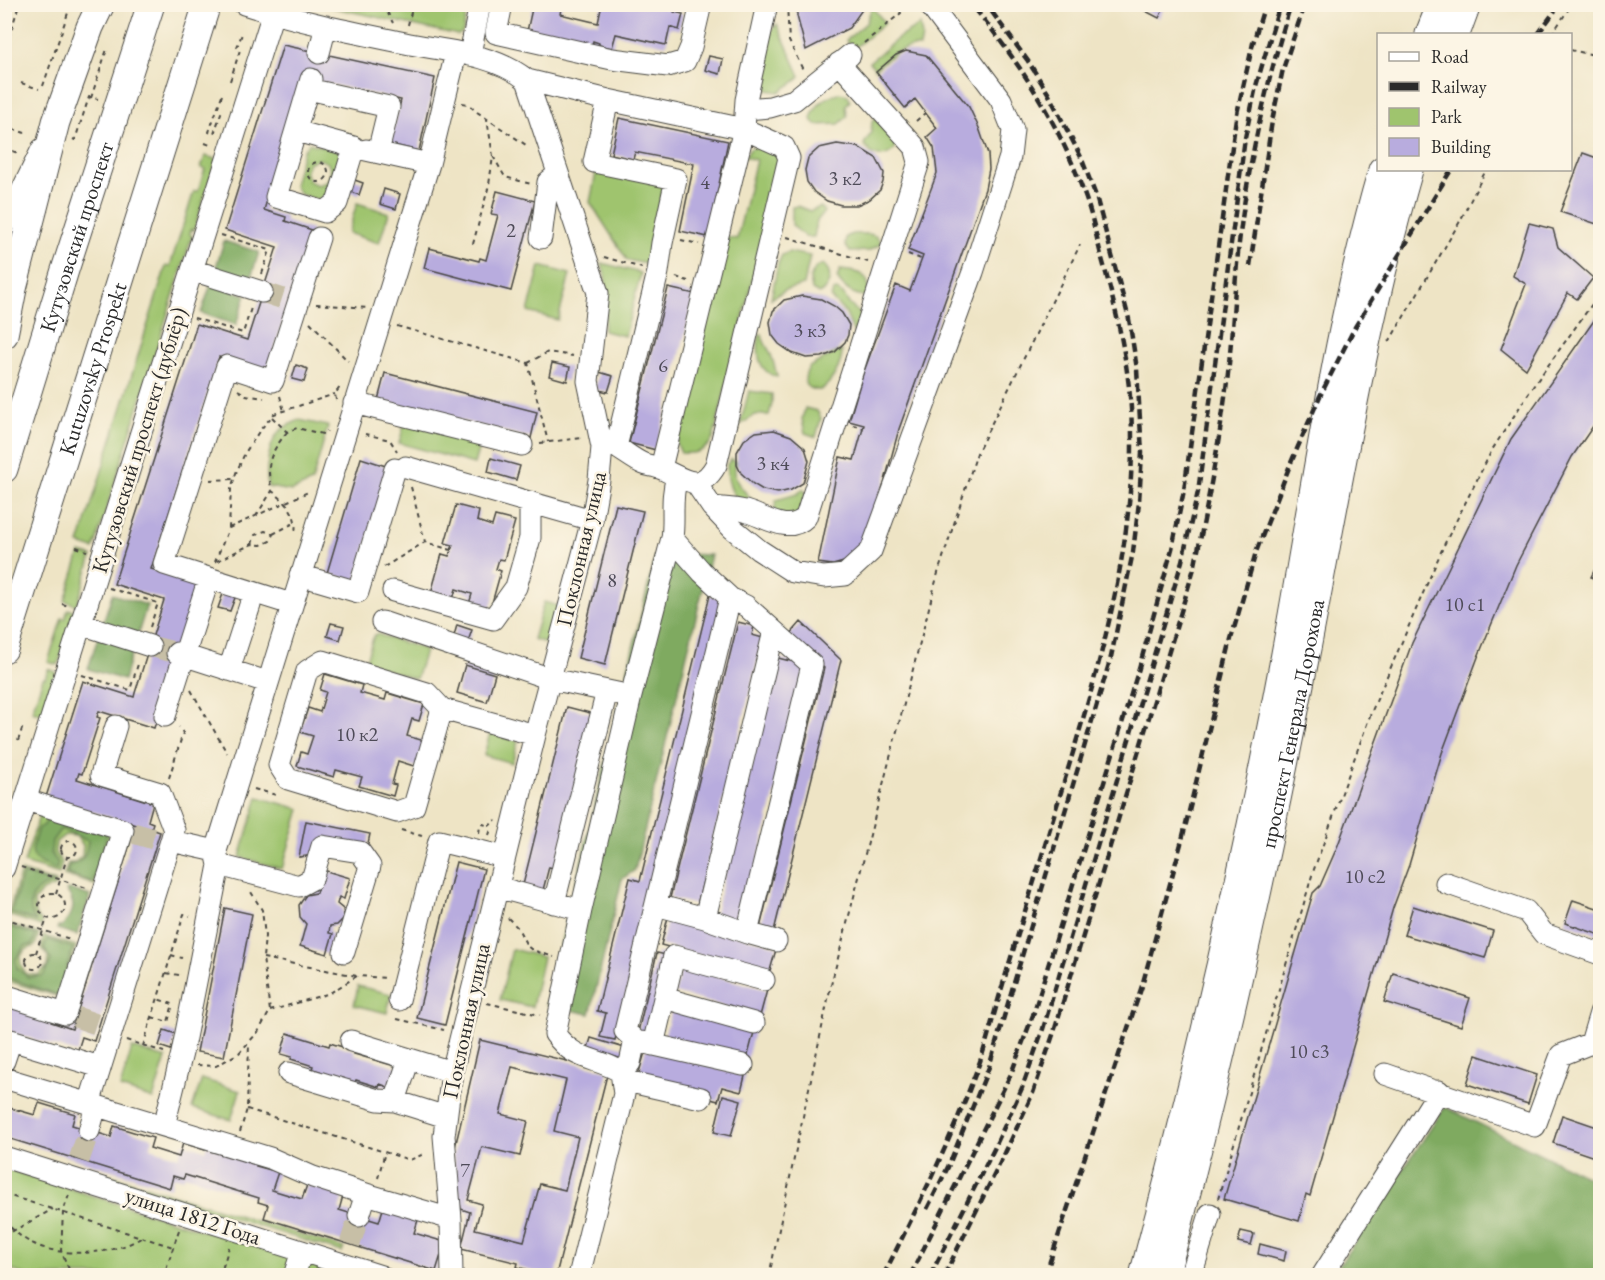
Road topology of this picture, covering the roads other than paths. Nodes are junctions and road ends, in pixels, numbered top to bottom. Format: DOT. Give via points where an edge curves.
graph roads {
  1 [pos="150,4"];
  2 [pos="207,4"];
  3 [pos="215,4"];
  4 [pos="244,4"];
  5 [pos="480,4"];
  6 [pos="502,4"];
  7 [pos="701,4"];
  8 [pos="767,4"];
  9 [pos="929,4"];
  10 [pos="1441,4"];
  11 [pos="90,11"];
  12 [pos="273,13"];
  13 [pos="326,26"];
  14 [pos="485,31"];
  15 [pos="1429,33"];
  16 [pos="319,53"];
  17 [pos="463,53"];
  18 [pos="527,80"];
  19 [pos="180,87"];
  20 [pos="608,100"];
  21 [pos="745,119"];
  22 [pos="56,122"];
  23 [pos="296,131"];
  24 [pos="354,147"];
  25 [pos="378,152"];
  26 [pos="429,164"];
  27 [pos="1382,171"];
  28 [pos="1409,171"];
  29 [pos="552,174"];
  30 [pos="4,227"];
  31 [pos="319,238"];
  32 [pos="541,238"];
  33 [pos="192,270"];
  34 [pos="262,292"];
  35 [pos="4,335"];
  36 [pos="354,403"];
  37 [pos="522,445"];
  38 [pos="4,470"];
  39 [pos="678,476"];
  40 [pos="530,502"];
  41 [pos="712,507"];
  42 [pos="592,520"];
  43 [pos="672,538"];
  44 [pos="212,570"];
  45 [pos="300,575"];
  46 [pos="393,591"];
  47 [pos="730,598"];
  48 [pos="291,604"];
  49 [pos="250,605"];
  50 [pos="382,622"];
  51 [pos="81,624"];
  52 [pos="774,631"];
  53 [pos="150,646"];
  54 [pos="4,649"];
  55 [pos="180,660"];
  56 [pos="229,670"];
  57 [pos="551,679"];
  58 [pos="267,682"];
  59 [pos="607,691"];
  60 [pos="631,696"];
  61 [pos="442,709"];
  62 [pos="165,716"];
  63 [pos="116,726"];
  64 [pos="536,735"];
  65 [pos="26,800"];
  66 [pos="166,842"];
  67 [pos="504,857"];
  68 [pos="222,862"];
  69 [pos="12,867"];
  70 [pos="1446,883"];
  71 [pos="495,895"];
  72 [pos="554,903"];
  73 [pos="656,905"];
  74 [pos="581,910"];
  75 [pos="705,918"];
  76 [pos="747,933"];
  77 [pos="776,941"];
  78 [pos="344,952"];
  79 [pos="1600,954"];
  80 [pos="764,980"];
  81 [pos="4,995"];
  82 [pos="664,998"];
  83 [pos="399,1000"];
  84 [pos="1600,1013"];
  85 [pos="754,1023"];
  86 [pos="351,1041"];
  87 [pos="644,1043"];
  88 [pos="409,1059"];
  89 [pos="4,1061"];
  90 [pos="743,1065"];
  91 [pos="100,1067"];
  92 [pos="452,1072"];
  93 [pos="289,1073"];
  94 [pos="1385,1074"];
  95 [pos="626,1077"];
  96 [pos="4,1078"];
  97 [pos="1439,1091"];
  98 [pos="701,1098"];
  99 [pos="395,1101"];
  100 [pos="93,1105"];
  101 [pos="446,1117"];
  102 [pos="164,1126"];
  103 [pos="88,1131"];
  104 [pos="4,1156"];
  105 [pos="369,1195"];
  106 [pos="1214,1207"];
  107 [pos="359,1216"];
  108 [pos="451,1219"];
  109 [pos="1168,1224"];
  110 [pos="302,1251"];
  111 [pos="294,1275"];
  112 [pos="381,1275"];
  113 [pos="452,1275"];
  114 [pos="579,1275"];
  115 [pos="1142,1275"];
  116 [pos="1167,1275"];
  117 [pos="1191,1275"];
  118 [pos="1322,1275"];
  1 -- 38 [label="main road, Кутузовский проспект"];
  2 -- 19 [label="main road"];
  3 -- 19 [label="main road"];
  4 -- 12 [label="street"];
  5 -- 14 [label="street"];
  6 -- 14 [label="street"];
  7 -- 14 [label="street" via="685,61 668,66 612,59"];
  8 -- 21 [label="street"];
  9 -- 41 [label="street" via="1001,100 1013,130 1010,157 973,272 871,551 845,575 824,577 793,572 759,550"];
  10 -- 15 [label="main road"];
  11 -- 22 [label="main road"];
  12 -- 13 [label="street"];
  12 -- 33 [label="street, Кутузовский проспект (дублёр)"];
  13 -- 16 [label="street"];
  13 -- 17 [label="street"];
  14 -- 17 [label="street"];
  17 -- 18 [label="street" via="499,64"];
  17 -- 26 [label="street"];
  18 -- 20 [label="street"];
  18 -- 29 [label="street, Поклонная улица"];
  19 -- 54 [label="main road, Kutuzovsky Prospekt"];
  20 -- 21 [label="street"];
  20 -- 39 [label="street" via="594,162 676,179 616,447 643,464"];
  21 -- 39 [label="street" via="715,248"];
  21 -- 39 [label="street" via="784,147 789,158 716,465 710,477"];
  21 -- 41 [label="street" via="794,100 845,59 915,147 919,162 806,517 794,524 780,524 747,511"];
  22 -- 30 [label="street"];
  22 -- 35 [label="main road"];
  23 -- 24 [label="street"];
  23 -- 24 [label="street" via="276,197 325,212 337,202"];
  23 -- 25 [label="street" via="310,84 389,107"];
  24 -- 25 [label="street"];
  25 -- 26 [label="street"];
  26 -- 36 [label="street"];
  27 -- 109 [label="main road, проспект Генерала Дорохова" via="1362,240 1335,366 1284,658"];
  28 -- 109 [label="main road, проспект Генерала Дорохова" via="1360,368 1253,915"];
  29 -- 32 [label="street"];
  29 -- 42 [label="street, Поклонная улица" via="598,293 588,381 602,447"];
  31 -- 44 [label="street" via="273,381 227,366 164,564"];
  33 -- 34 [label="street"];
  33 -- 51 [label="street, Кутузовский проспект (дублёр)"];
  36 -- 37 [label="street"];
  36 -- 45 [label="street"];
  39 -- 41 [label="street"];
  39 -- 43 [label="street" via="673,487"];
  40 -- 42 [label="street"];
  40 -- 45 [label="street" via="400,468 358,592"];
  40 -- 46 [label="street" via="530,538 516,587 493,619"];
  42 -- 57 [label="street, Поклонная улица"];
  43 -- 47 [label="street"];
  43 -- 60 [label="street"];
  44 -- 48 [label="street"];
  44 -- 55 [label="street"];
  45 -- 48 [label="street"];
  47 -- 52 [label="street" via="746,606"];
  47 -- 73 [label="street"];
  48 -- 58 [label="street"];
  49 -- 56 [label="street"];
  50 -- 57 [label="street"];
  51 -- 53 [label="street"];
  51 -- 65 [label="street, Кутузовский проспект (дублёр)"];
  52 -- 75 [label="street"];
  52 -- 76 [label="street" via="812,665"];
  55 -- 56 [label="street"];
  55 -- 62 [label="street"];
  56 -- 58 [label="street"];
  57 -- 59 [label="street"];
  57 -- 64 [label="street, Поклонная улица"];
  58 -- 68 [label="street" via="239,773"];
  59 -- 60 [label="street"];
  59 -- 72 [label="street"];
  60 -- 74 [label="street"];
  61 -- 61 [label="street" via="414,806 397,812 288,779 279,765 307,671 323,661 427,693"];
  61 -- 64 [label="street"];
  63 -- 66 [label="street" via="101,775 160,793 174,830"];
  64 -- 67 [label="street, Поклонная улица"];
  65 -- 69 [label="street, Кутузовский проспект (дублёр)"];
  65 -- 81 [label="street" via="128,832 103,892 70,1016"];
  66 -- 68 [label="street"];
  66 -- 91 [label="street" via="107,1030"];
  67 -- 71 [label="street, Поклонная улица"];
  67 -- 83 [label="street" via="439,841"];
  68 -- 78 [label="street" via="299,886 312,879 322,846 360,852 370,866"];
  68 -- 102 [label="street"];
  70 -- 79 [label="street" via="1526,912 1544,934"];
  71 -- 72 [label="street"];
  71 -- 92 [label="street, Поклонная улица"];
  72 -- 74 [label="street"];
  73 -- 75 [label="street"];
  73 -- 87 [label="street" via="626,1031"];
  74 -- 95 [label="street" via="555,1034 574,1054 610,1065"];
  75 -- 76 [label="street"];
  76 -- 77 [label="street"];
  80 -- 82 [label="street" via="674,956"];
  82 -- 85 [label="street"];
  82 -- 87 [label="street"];
  84 -- 97 [label="street" via="1591,1043 1561,1055 1535,1125"];
  86 -- 88 [label="street"];
  87 -- 90 [label="street"];
  87 -- 95 [label="street" via="630,1063"];
  88 -- 92 [label="street"];
  88 -- 99 [label="street"];
  89 -- 91 [label="street" via="11,1040"];
  91 -- 100 [label="street"];
  92 -- 101 [label="street, Поклонная улица"];
  93 -- 99 [label="street" via="378,1100"];
  94 -- 97 [label="street"];
  95 -- 98 [label="street"];
  95 -- 114 [label="street"];
  96 -- 100 [label="street"];
  97 -- 118 [label="street"];
  99 -- 101 [label="street"];
  100 -- 102 [label="street"];
  100 -- 103 [label="street"];
  101 -- 108 [label="street, Поклонная улица" via="444,1144"];
  102 -- 105 [label="street" via="270,1158"];
  104 -- 110 [label="street, улица 1812 Года" via="77,1169"];
  105 -- 107 [label="street"];
  105 -- 108 [label="street"];
  106 -- 117 [label="street"];
  108 -- 113 [label="street, Поклонная улица"];
  109 -- 115 [label="main road, проспект Генерала Дорохова"];
  109 -- 116 [label="main road, проспект Генерала Дорохова"];
  110 -- 111 [label="street"];
  110 -- 112 [label="street, улица 1812 Года" via="347,1254"];
}
